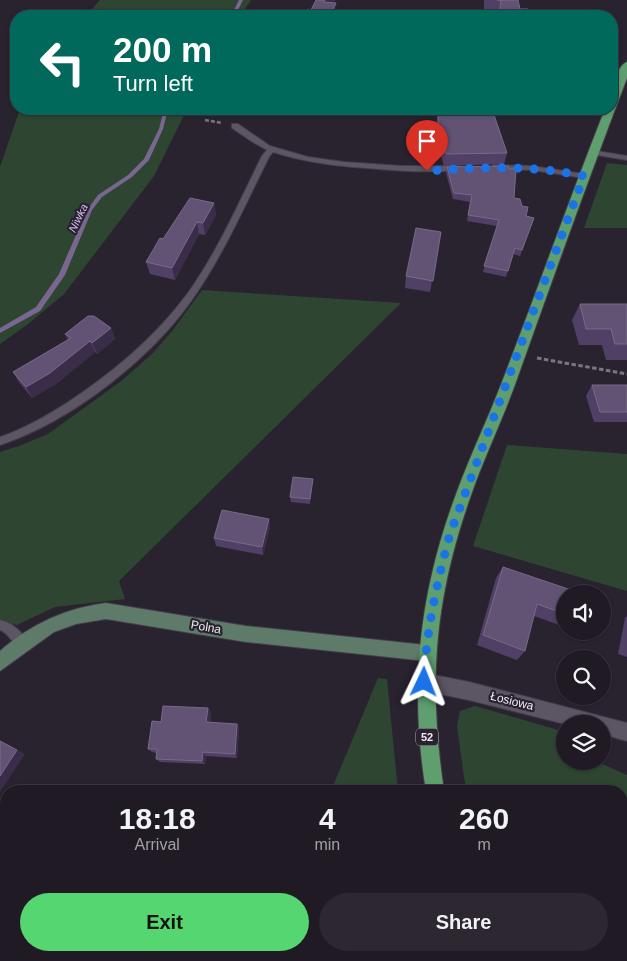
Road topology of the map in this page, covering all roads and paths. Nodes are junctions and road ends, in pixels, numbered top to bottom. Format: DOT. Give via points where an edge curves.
graph roads {
  1 [pos="627,65"];
  2 [pos="618,89"];
  3 [pos="608,115"];
  4 [pos="235,126"];
  5 [pos="272,150"];
  6 [pos="594,152"];
  7 [pos="627,158"];
  8 [pos="467,168"];
  9 [pos="490,168"];
  10 [pos="584,176"];
  11 [pos="518,355"];
  12 [pos="627,374"];
  13 [pos="0,441"];
  14 [pos="0,625"];
  15 [pos="21,642"];
  16 [pos="426,653"];
  17 [pos="0,662"];
  18 [pos="424,682"];
  19 [pos="563,715"];
  20 [pos="611,728"];
  21 [pos="627,732"];
  22 [pos="434,785"];
  1 -- 2 [label="main road, 52"];
  3 -- 6 [label="main road, 52"];
  4 -- 5 [label="lane"];
  5 -- 8 [label="lane" via="335,164 427,171"];
  5 -- 13 [label="lane" via="200,281 179,312 153,341 124,368 41,425"];
  6 -- 7 [label="lane"];
  6 -- 10 [label="main road, 52"];
  9 -- 10 [label="lane" via="532,168"];
  10 -- 11 [label="main road, 52"];
  11 -- 12 [label="path"];
  11 -- 16 [label="main road, 52" via="450,534 434,595"];
  14 -- 15 [label="lane" via="8,627"];
  15 -- 16 [label="street, Polna" via="69,617 106,611 246,634"];
  15 -- 17 [label="street, Polna"];
  16 -- 18 [label="main road, 52"];
  18 -- 19 [label="street, Łosiowa"];
  18 -- 22 [label="main road, 52"];
  20 -- 21 [label="street"];
}
